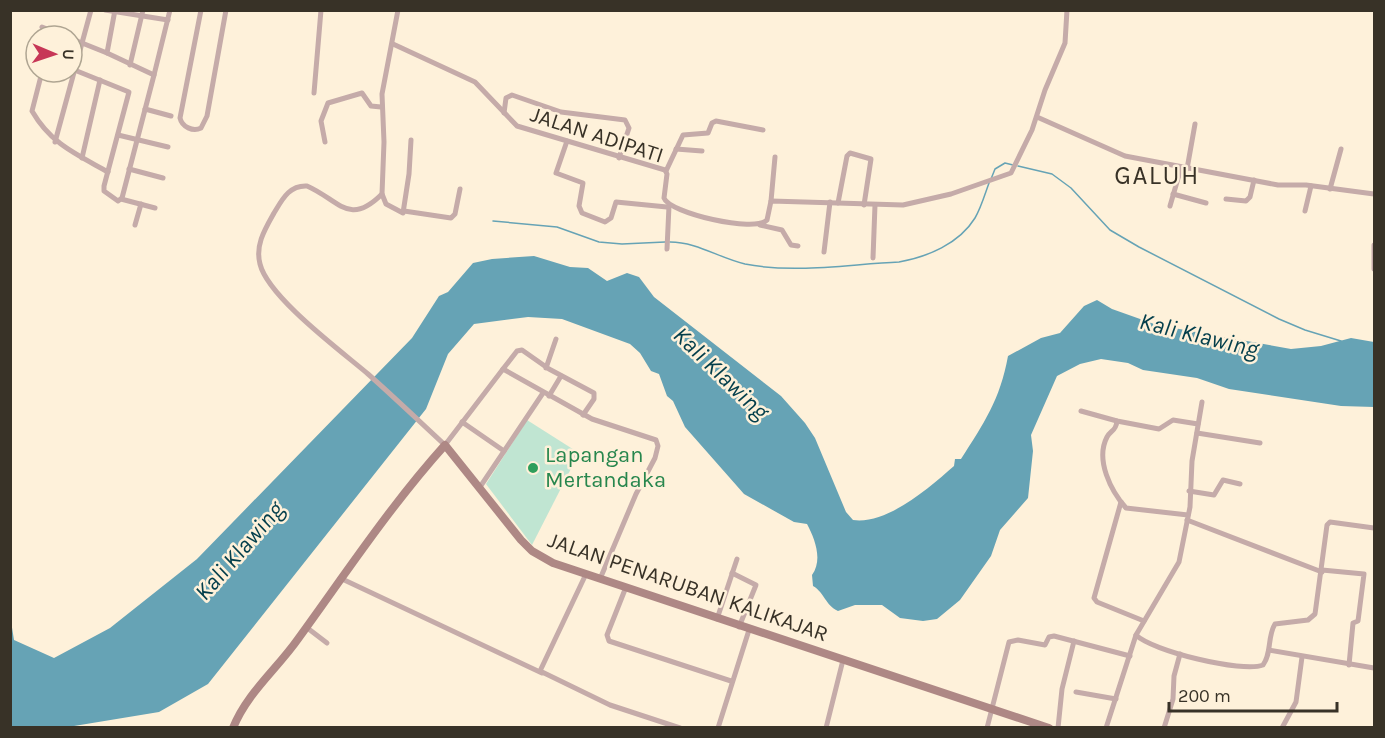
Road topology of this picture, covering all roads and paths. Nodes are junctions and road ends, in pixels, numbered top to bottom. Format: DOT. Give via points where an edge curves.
graph roads {
  1 [pos="91,10"];
  2 [pos="105,10"];
  3 [pos="170,10"];
  4 [pos="201,10"];
  5 [pos="226,10"];
  6 [pos="321,10"];
  7 [pos="398,10"];
  8 [pos="1067,10"];
  9 [pos="115,11"];
  10 [pos="143,13"];
  11 [pos="168,20"];
  12 [pos="84,44"];
  13 [pos="393,44"];
  14 [pos="107,53"];
  15 [pos="130,65"];
  16 [pos="84,74"];
  17 [pos="153,75"];
  18 [pos="100,80"];
  19 [pos="39,84"];
  20 [pos="70,84"];
  21 [pos="314,93"];
  22 [pos="381,106"];
  23 [pos="145,109"];
  24 [pos="504,113"];
  25 [pos="171,116"];
  26 [pos="1037,117"];
  27 [pos="1195,124"];
  28 [pos="763,130"];
  29 [pos="118,135"];
  30 [pos="137,139"];
  31 [pos="411,140"];
  32 [pos="567,141"];
  33 [pos="55,142"];
  34 [pos="325,142"];
  35 [pos="168,147"];
  36 [pos="676,149"];
  37 [pos="1341,149"];
  38 [pos="702,151"];
  39 [pos="775,157"];
  40 [pos="82,158"];
  41 [pos="619,158"];
  42 [pos="1184,168"];
  43 [pos="129,169"];
  44 [pos="666,171"];
  45 [pos="108,172"];
  46 [pos="163,178"];
  47 [pos="1254,180"];
  48 [pos="1311,186"];
  49 [pos="460,189"];
  50 [pos="1330,189"];
  51 [pos="382,194"];
  52 [pos="1173,194"];
  53 [pos="1374,194"];
  54 [pos="121,199"];
  55 [pos="1226,199"];
  56 [pos="771,201"];
  57 [pos="830,202"];
  58 [pos="838,203"];
  59 [pos="1206,203"];
  60 [pos="141,204"];
  61 [pos="864,205"];
  62 [pos="876,205"];
  63 [pos="669,206"];
  64 [pos="1170,206"];
  65 [pos="155,208"];
  66 [pos="404,211"];
  67 [pos="1305,211"];
  68 [pos="135,225"];
  69 [pos="760,225"];
  70 [pos="798,246"];
  71 [pos="1374,246"];
  72 [pos="667,249"];
  73 [pos="824,252"];
  74 [pos="873,258"];
  75 [pos="1374,269"];
  76 [pos="556,339"];
  77 [pos="546,368"];
  78 [pos="502,369"];
  79 [pos="561,376"];
  80 [pos="543,393"];
  81 [pos="549,396"];
  82 [pos="1202,402"];
  83 [pos="1081,411"];
  84 [pos="583,415"];
  85 [pos="1117,421"];
  86 [pos="462,422"];
  87 [pos="1198,424"];
  88 [pos="1197,433"];
  89 [pos="1260,443"];
  90 [pos="445,445"];
  91 [pos="504,451"];
  92 [pos="1240,484"];
  93 [pos="480,487"];
  94 [pos="1189,491"];
  95 [pos="1120,502"];
  96 [pos="1188,517"];
  97 [pos="1374,528"];
  98 [pos="737,559"];
  99 [pos="1322,571"];
  100 [pos="732,573"];
  101 [pos="586,574"];
  102 [pos="340,578"];
  103 [pos="600,579"];
  104 [pos="626,587"];
  105 [pos="717,619"];
  106 [pos="1143,621"];
  107 [pos="306,627"];
  108 [pos="739,627"];
  109 [pos="749,630"];
  110 [pos="1136,635"];
  111 [pos="1074,641"];
  112 [pos="327,644"];
  113 [pos="1269,650"];
  114 [pos="1180,654"];
  115 [pos="1130,656"];
  116 [pos="1302,657"];
  117 [pos="843,660"];
  118 [pos="1349,665"];
  119 [pos="1374,668"];
  120 [pos="542,673"];
  121 [pos="731,681"];
  122 [pos="1076,692"];
  123 [pos="1116,699"];
  124 [pos="991,709"];
  125 [pos="233,728"];
  126 [pos="680,728"];
  127 [pos="718,728"];
  128 [pos="826,728"];
  129 [pos="987,728"];
  130 [pos="1049,728"];
  131 [pos="1058,728"];
  132 [pos="1106,728"];
  133 [pos="1164,728"];
  134 [pos="1282,728"];
  1 -- 12 [label="street"];
  2 -- 9 [label="street"];
  3 -- 11 [label="street"];
  4 -- 5 [label="street" via="180,118 183,125 195,130 201,128 207,116"];
  6 -- 21 [label="street"];
  7 -- 13 [label="street"];
  8 -- 26 [label="street" via="1065,43"];
  9 -- 10 [label="street"];
  9 -- 14 [label="street"];
  10 -- 11 [label="street"];
  10 -- 15 [label="street"];
  11 -- 17 [label="street"];
  12 -- 14 [label="street"];
  13 -- 22 [label="street"];
  13 -- 24 [label="street, JALAN ADIPATI" via="475,82"];
  14 -- 15 [label="street"];
  15 -- 17 [label="street"];
  16 -- 18 [label="street"];
  17 -- 23 [label="street"];
  18 -- 29 [label="street" via="129,92"];
  18 -- 40 [label="street"];
  19 -- 33 [label="street" via="33,111"];
  20 -- 33 [label="street"];
  22 -- 34 [label="street" via="371,106 362,93 328,102 321,121"];
  22 -- 51 [label="street"];
  23 -- 25 [label="street"];
  23 -- 30 [label="street"];
  24 -- 32 [label="street, JALAN ADIPATI" via="518,126"];
  24 -- 41 [label="street" via="506,98 512,94 557,111 625,120 629,128"];
  26 -- 42 [label="street" via="1125,156"];
  26 -- 62 [label="street" via="1011,173 929,200"];
  27 -- 42 [label="street"];
  28 -- 36 [label="street" via="714,122 708,133 683,135"];
  29 -- 30 [label="street"];
  29 -- 45 [label="street"];
  30 -- 35 [label="street"];
  30 -- 43 [label="street"];
  31 -- 66 [label="street"];
  32 -- 41 [label="street, JALAN ADIPATI"];
  32 -- 63 [label="street" via="556,173 583,183 579,206 582,213 605,222 616,202"];
  33 -- 40 [label="street"];
  36 -- 38 [label="street"];
  36 -- 44 [label="street"];
  37 -- 50 [label="street"];
  39 -- 56 [label="street"];
  40 -- 45 [label="street"];
  41 -- 44 [label="street, JALAN ADIPATI"];
  42 -- 47 [label="street"];
  42 -- 52 [label="street"];
  43 -- 46 [label="street"];
  43 -- 54 [label="street"];
  44 -- 63 [label="street, JALAN ADIPATI" via="664,198"];
  45 -- 54 [label="street" via="104,190 115,200"];
  47 -- 48 [label="street" via="1286,187"];
  47 -- 55 [label="street" via="1246,201"];
  48 -- 50 [label="street"];
  48 -- 67 [label="street"];
  49 -- 66 [label="street" via="451,218"];
  50 -- 53 [label="street"];
  51 -- 66 [label="street" via="386,204"];
  51 -- 90 [label="street" via="368,207 354,211 344,210 314,189 297,187 284,198 264,230 259,244 260,263 270,284 308,322"];
  52 -- 59 [label="street"];
  52 -- 64 [label="street"];
  54 -- 60 [label="street"];
  56 -- 57 [label="street"];
  56 -- 69 [label="street" via="767,220"];
  57 -- 58 [label="street"];
  57 -- 73 [label="street"];
  58 -- 61 [label="street"];
  58 -- 61 [label="street" via="850,153 871,159"];
  60 -- 65 [label="street"];
  60 -- 68 [label="street"];
  61 -- 62 [label="street"];
  62 -- 74 [label="street"];
  63 -- 69 [label="street" via="718,220"];
  63 -- 72 [label="street, JALAN ADIPATI"];
  69 -- 70 [label="street" via="782,230 790,245"];
  71 -- 75 [label="street"];
  76 -- 77 [label="street"];
  77 -- 78 [label="street" via="520,350"];
  77 -- 79 [label="street"];
  78 -- 80 [label="street"];
  78 -- 86 [label="street"];
  79 -- 81 [label="street"];
  79 -- 84 [label="street" via="594,393"];
  80 -- 81 [label="street"];
  80 -- 91 [label="street"];
  81 -- 84 [label="street"];
  82 -- 87 [label="street"];
  83 -- 85 [label="street"];
  84 -- 103 [label="street" via="658,443 655,458"];
  85 -- 87 [label="street" via="1159,429 1173,420"];
  85 -- 95 [label="street" via="1115,431 1106,438 1104,454 1107,482"];
  86 -- 90 [label="street"];
  86 -- 91 [label="street"];
  87 -- 88 [label="street"];
  88 -- 89 [label="street"];
  88 -- 94 [label="street"];
  90 -- 93 [label="street, JALAN PENARUBAN KALIKAJAR"];
  90 -- 102 [label="street"];
  91 -- 93 [label="street"];
  92 -- 94 [label="street" via="1223,480 1214,495"];
  93 -- 101 [label="street, JALAN PENARUBAN KALIKAJAR" via="532,551"];
  94 -- 96 [label="street"];
  95 -- 96 [label="street" via="1126,508"];
  95 -- 106 [label="street" via="1094,598"];
  96 -- 99 [label="street"];
  96 -- 106 [label="street" via="1176,571"];
  97 -- 99 [label="street" via="1330,522 1324,536"];
  98 -- 100 [label="street"];
  99 -- 113 [label="street" via="1315,614 1308,620 1275,624"];
  99 -- 118 [label="street" via="1364,574"];
  100 -- 105 [label="street"];
  100 -- 108 [label="street" via="756,585"];
  101 -- 103 [label="street, JALAN PENARUBAN KALIKAJAR"];
  101 -- 120 [label="street" via="540,666"];
  102 -- 107 [label="street"];
  102 -- 120 [label="street"];
  103 -- 104 [label="street, JALAN PENARUBAN KALIKAJAR"];
  104 -- 105 [label="street, JALAN PENARUBAN KALIKAJAR"];
  104 -- 121 [label="street" via="607,635 609,641"];
  105 -- 108 [label="street, JALAN PENARUBAN KALIKAJAR"];
  106 -- 110 [label="street"];
  107 -- 112 [label="street"];
  107 -- 125 [label="street" via="245,704"];
  108 -- 109 [label="street, JALAN PENARUBAN KALIKAJAR"];
  109 -- 117 [label="street, JALAN PENARUBAN KALIKAJAR"];
  109 -- 121 [label="street"];
  110 -- 114 [label="street" via="1148,644"];
  110 -- 115 [label="street"];
  111 -- 115 [label="street"];
  111 -- 124 [label="street" via="1051,636 1045,645 1009,642"];
  111 -- 131 [label="street" via="1062,688"];
  113 -- 114 [label="street" via="1266,660 1257,667"];
  113 -- 116 [label="street"];
  114 -- 133 [label="street"];
  115 -- 123 [label="street"];
  116 -- 118 [label="street"];
  116 -- 134 [label="street" via="1296,702"];
  117 -- 124 [label="street, JALAN PENARUBAN KALIKAJAR"];
  117 -- 128 [label="street"];
  118 -- 119 [label="street"];
  120 -- 126 [label="street" via="610,705"];
  121 -- 127 [label="street"];
  122 -- 123 [label="street"];
  123 -- 132 [label="street"];
  124 -- 129 [label="street"];
  124 -- 130 [label="street, JALAN PENARUBAN KALIKAJAR"];
}
